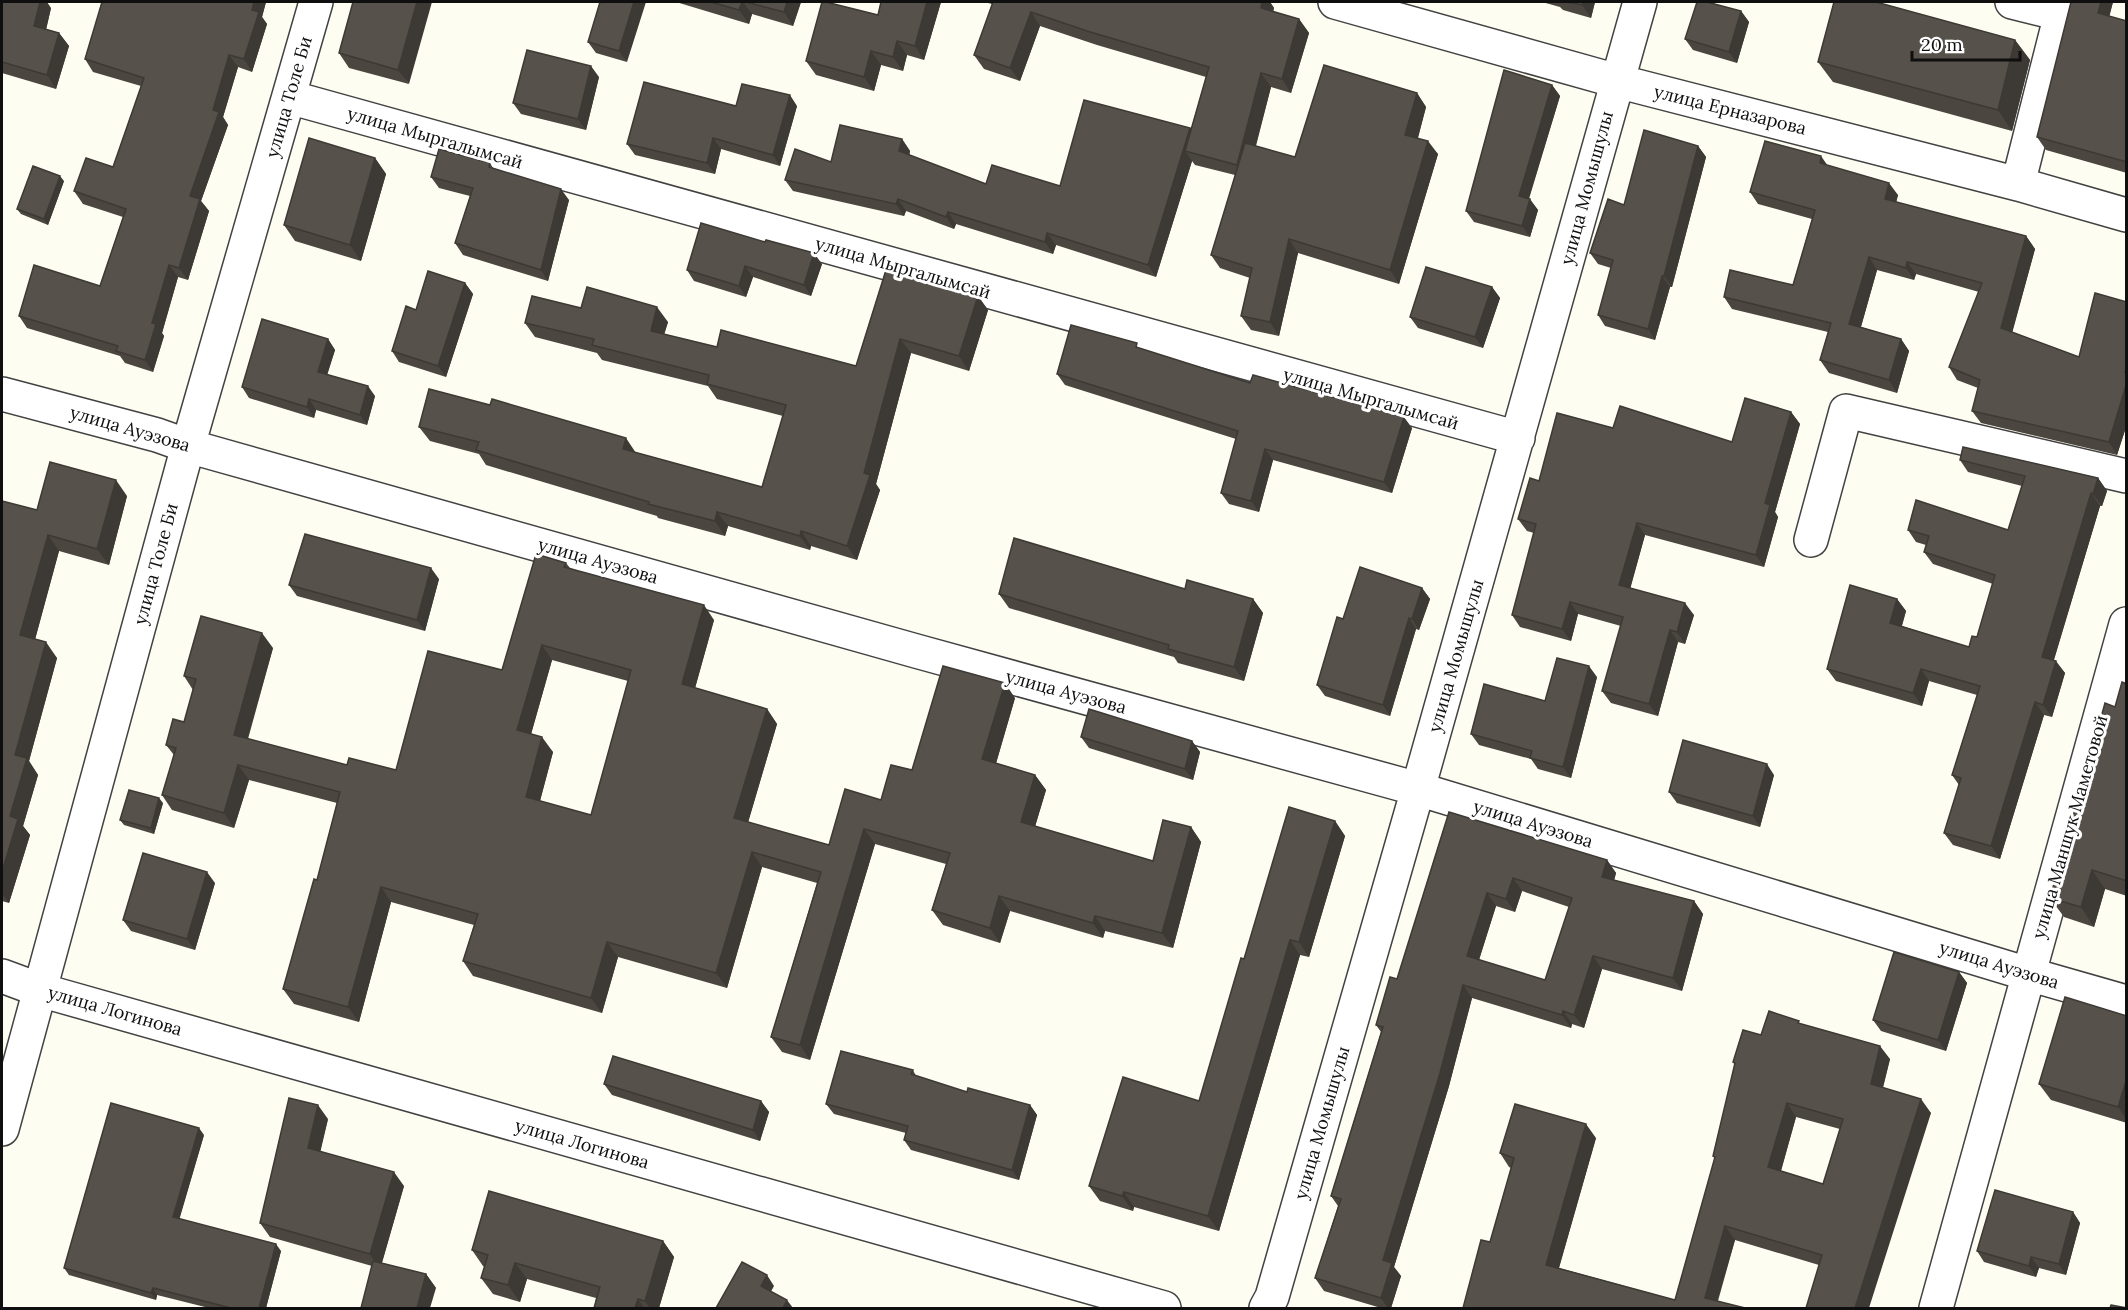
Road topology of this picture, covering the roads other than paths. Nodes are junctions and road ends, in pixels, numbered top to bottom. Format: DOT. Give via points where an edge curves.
graph roads {
  1 [pos="316,2"];
  2 [pos="1335,2"];
  3 [pos="1640,2"];
  4 [pos="2012,2"];
  5 [pos="2062,8"];
  6 [pos="1617,81"];
  7 [pos="289,98"];
  8 [pos="2018,184"];
  9 [pos="2127,215"];
  10 [pos="2,394"];
  11 [pos="1518,438"];
  12 [pos="188,446"];
  13 [pos="2127,476"];
  14 [pos="1811,540"];
  15 [pos="2127,624"];
  16 [pos="1418,789"];
  17 [pos="2028,974"];
  18 [pos="2,976"];
  19 [pos="40,990"];
  20 [pos="2127,1002"];
  21 [pos="2,1129"];
  22 [pos="1164,1308"];
  23 [pos="1266,1308"];
  24 [pos="1936,1308"];
  1 -- 7 [label="street, улица Толе Би"];
  2 -- 6 [label="street, улица Ерназарова"];
  3 -- 6 [label="street, улица Момышулы"];
  4 -- 5 [label="street"];
  5 -- 8 [label="street"];
  6 -- 8 [label="street, улица Ерназарова"];
  6 -- 11 [label="street, улица Момышулы"];
  7 -- 11 [label="street, улица Мыргалымсай"];
  7 -- 12 [label="street, улица Толе Би"];
  8 -- 9 [label="street, улица Ерназарова"];
  10 -- 12 [label="street, улица Ауэзова"];
  11 -- 16 [label="street, улица Момышулы"];
  12 -- 16 [label="street, улица Ауэзова"];
  12 -- 19 [label="street, улица Толе Би"];
  13 -- 14 [label="street" via="1846,411"];
  15 -- 17 [label="street, улица Маншук Маметовой"];
  16 -- 17 [label="street, улица Ауэзова"];
  16 -- 23 [label="street, улица Момышулы"];
  17 -- 20 [label="street, улица Ауэзова"];
  17 -- 24 [label="street, улица Маншук Маметовой"];
  18 -- 19 [label="street, улица Логинова"];
  19 -- 21 [label="street, улица Толе Би"];
  19 -- 22 [label="street, улица Логинова"];
}
